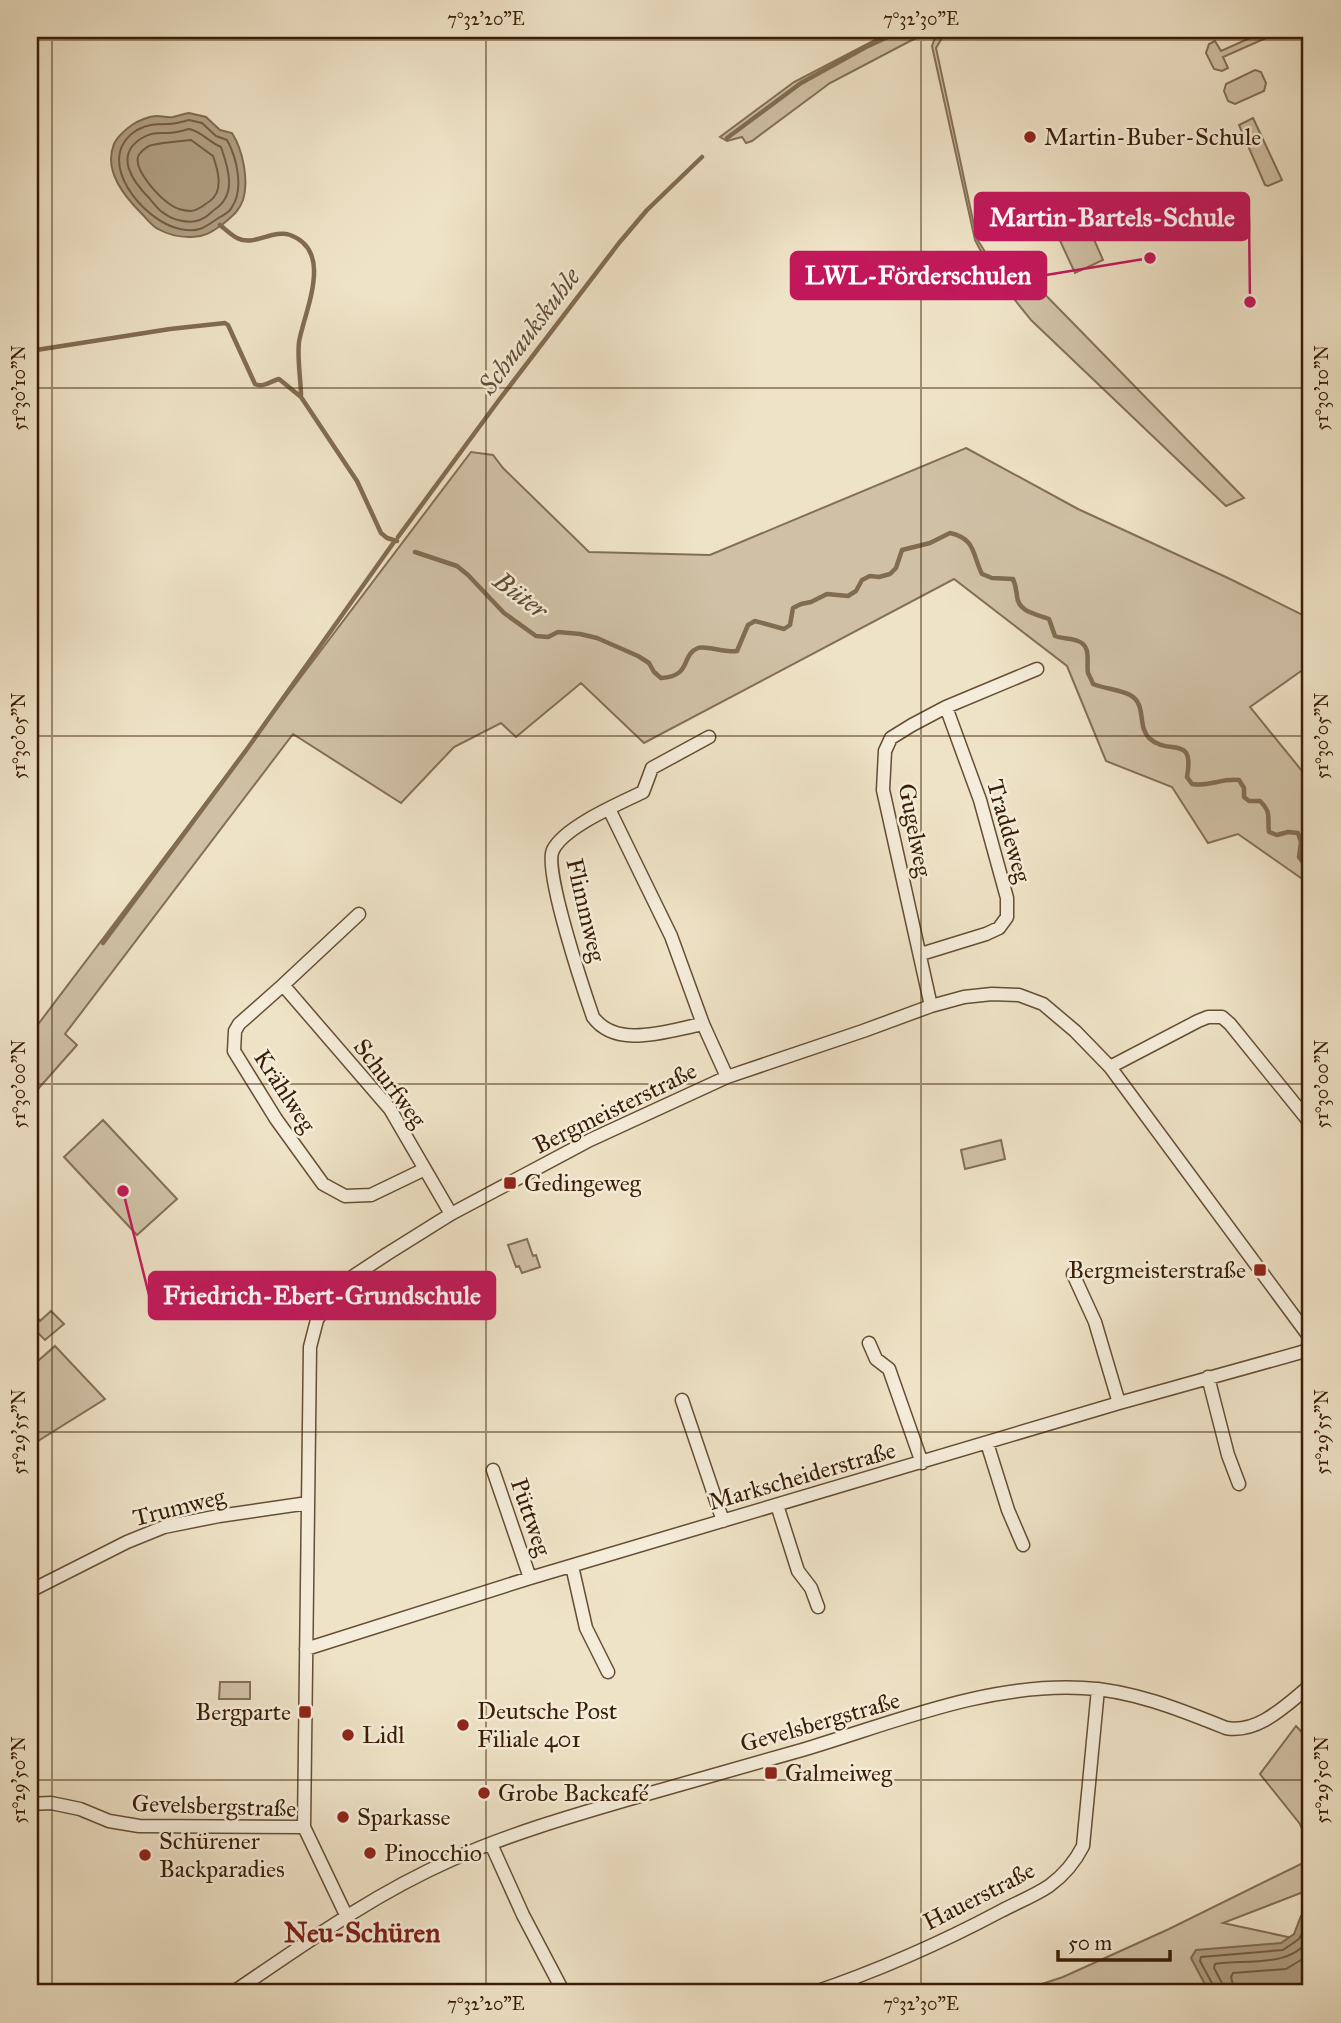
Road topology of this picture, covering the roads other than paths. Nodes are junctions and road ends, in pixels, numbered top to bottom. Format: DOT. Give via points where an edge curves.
graph roads {
  1 [pos="1037,669"];
  2 [pos="946,707"];
  3 [pos="709,737"];
  4 [pos="609,809"];
  5 [pos="359,914"];
  6 [pos="920,954"];
  7 [pos="284,985"];
  8 [pos="931,1006"];
  9 [pos="703,1024"];
  10 [pos="1110,1067"];
  11 [pos="727,1077"];
  12 [pos="1311,1124"];
  13 [pos="425,1170"];
  14 [pos="451,1214"];
  15 [pos="1073,1274"];
  16 [pos="1311,1339"];
  17 [pos="869,1343"];
  18 [pos="1311,1347"];
  19 [pos="1208,1377"];
  20 [pos="682,1400"];
  21 [pos="1119,1403"];
  22 [pos="987,1443"];
  23 [pos="922,1462"];
  24 [pos="493,1470"];
  25 [pos="1239,1484"];
  26 [pos="309,1503"];
  27 [pos="777,1505"];
  28 [pos="723,1521"];
  29 [pos="1023,1545"];
  30 [pos="572,1566"];
  31 [pos="530,1578"];
  32 [pos="30,1591"];
  33 [pos="818,1607"];
  34 [pos="306,1649"];
  35 [pos="608,1672"];
  36 [pos="1311,1685"];
  37 [pos="1098,1689"];
  38 [pos="30,1804"];
  39 [pos="304,1827"];
  40 [pos="491,1844"];
  41 [pos="346,1915"];
  42 [pos="232,1993"];
  43 [pos="564,1993"];
  44 [pos="812,1993"];
  1 -- 2 [label="street, Gugelweg"];
  2 -- 6 [label="street, Gugelweg" via="891,738 885,751 883,790"];
  2 -- 6 [label="street, Traddeweg" via="981,800 1007,898 1007,917 999,928 986,934"];
  3 -- 4 [label="street, Flimmweg" via="652,768 643,792"];
  4 -- 9 [label="street" via="671,936"];
  4 -- 9 [label="street, Flimmweg" via="574,829 551,852 570,946 593,1017 600,1027 628,1037"];
  5 -- 7 [label="street, Krählweg"];
  6 -- 8 [label="street, Gugelweg"];
  7 -- 13 [label="street, Schurfweg" via="390,1109"];
  7 -- 13 [label="street, Krählweg" via="239,1024 234,1051 323,1184 345,1196 371,1195"];
  8 -- 10 [label="street, Bergmeisterstraße" via="964,997 1019,995 1044,1004"];
  8 -- 11 [label="street, Bergmeisterstraße"];
  9 -- 11 [label="street"];
  10 -- 12 [label="street" via="1198,1021 1223,1017"];
  10 -- 16 [label="street, Bergmeisterstraße"];
  11 -- 14 [label="street, Bergmeisterstraße" via="590,1140"];
  13 -- 14 [label="street, Schurfweg"];
  14 -- 26 [label="street, Bergmeisterstraße" via="346,1281 317,1320 309,1360"];
  15 -- 21 [label="street" via="1095,1322"];
  17 -- 23 [label="street" via="876,1359 889,1369"];
  18 -- 19 [label="street, Markscheiderstraße"];
  19 -- 21 [label="street, Markscheiderstraße"];
  19 -- 25 [label="street"];
  20 -- 28 [label="street"];
  21 -- 22 [label="street, Markscheiderstraße"];
  22 -- 23 [label="street, Markscheiderstraße"];
  22 -- 29 [label="street"];
  23 -- 27 [label="street, Markscheiderstraße"];
  24 -- 31 [label="street, Püttweg"];
  26 -- 32 [label="street, Trumweg" via="164,1527"];
  26 -- 34 [label="street, Bergmeisterstraße"];
  27 -- 28 [label="street, Markscheiderstraße"];
  27 -- 33 [label="street" via="798,1570"];
  28 -- 30 [label="street, Markscheiderstraße"];
  30 -- 31 [label="street, Markscheiderstraße"];
  30 -- 35 [label="street" via="586,1628"];
  31 -- 34 [label="street, Markscheiderstraße"];
  34 -- 39 [label="street, Bergmeisterstraße"];
  36 -- 37 [label="street, Gevelsbergstraße" via="1266,1719 1236,1730 1160,1703"];
  37 -- 40 [label="street, Gevelsbergstraße" via="1026,1689 957,1703"];
  37 -- 44 [label="street, Hauerstraße" via="1083,1846 1065,1873 976,1925"];
  38 -- 39 [label="street, Gevelsbergstraße" via="51,1803 139,1826"];
  39 -- 41 [label="street, Gevelsbergstraße"];
  40 -- 41 [label="street, Gevelsbergstraße" via="428,1870"];
  40 -- 43 [label="street"];
  41 -- 42 [label="street, Gevelsbergstraße"];
}
